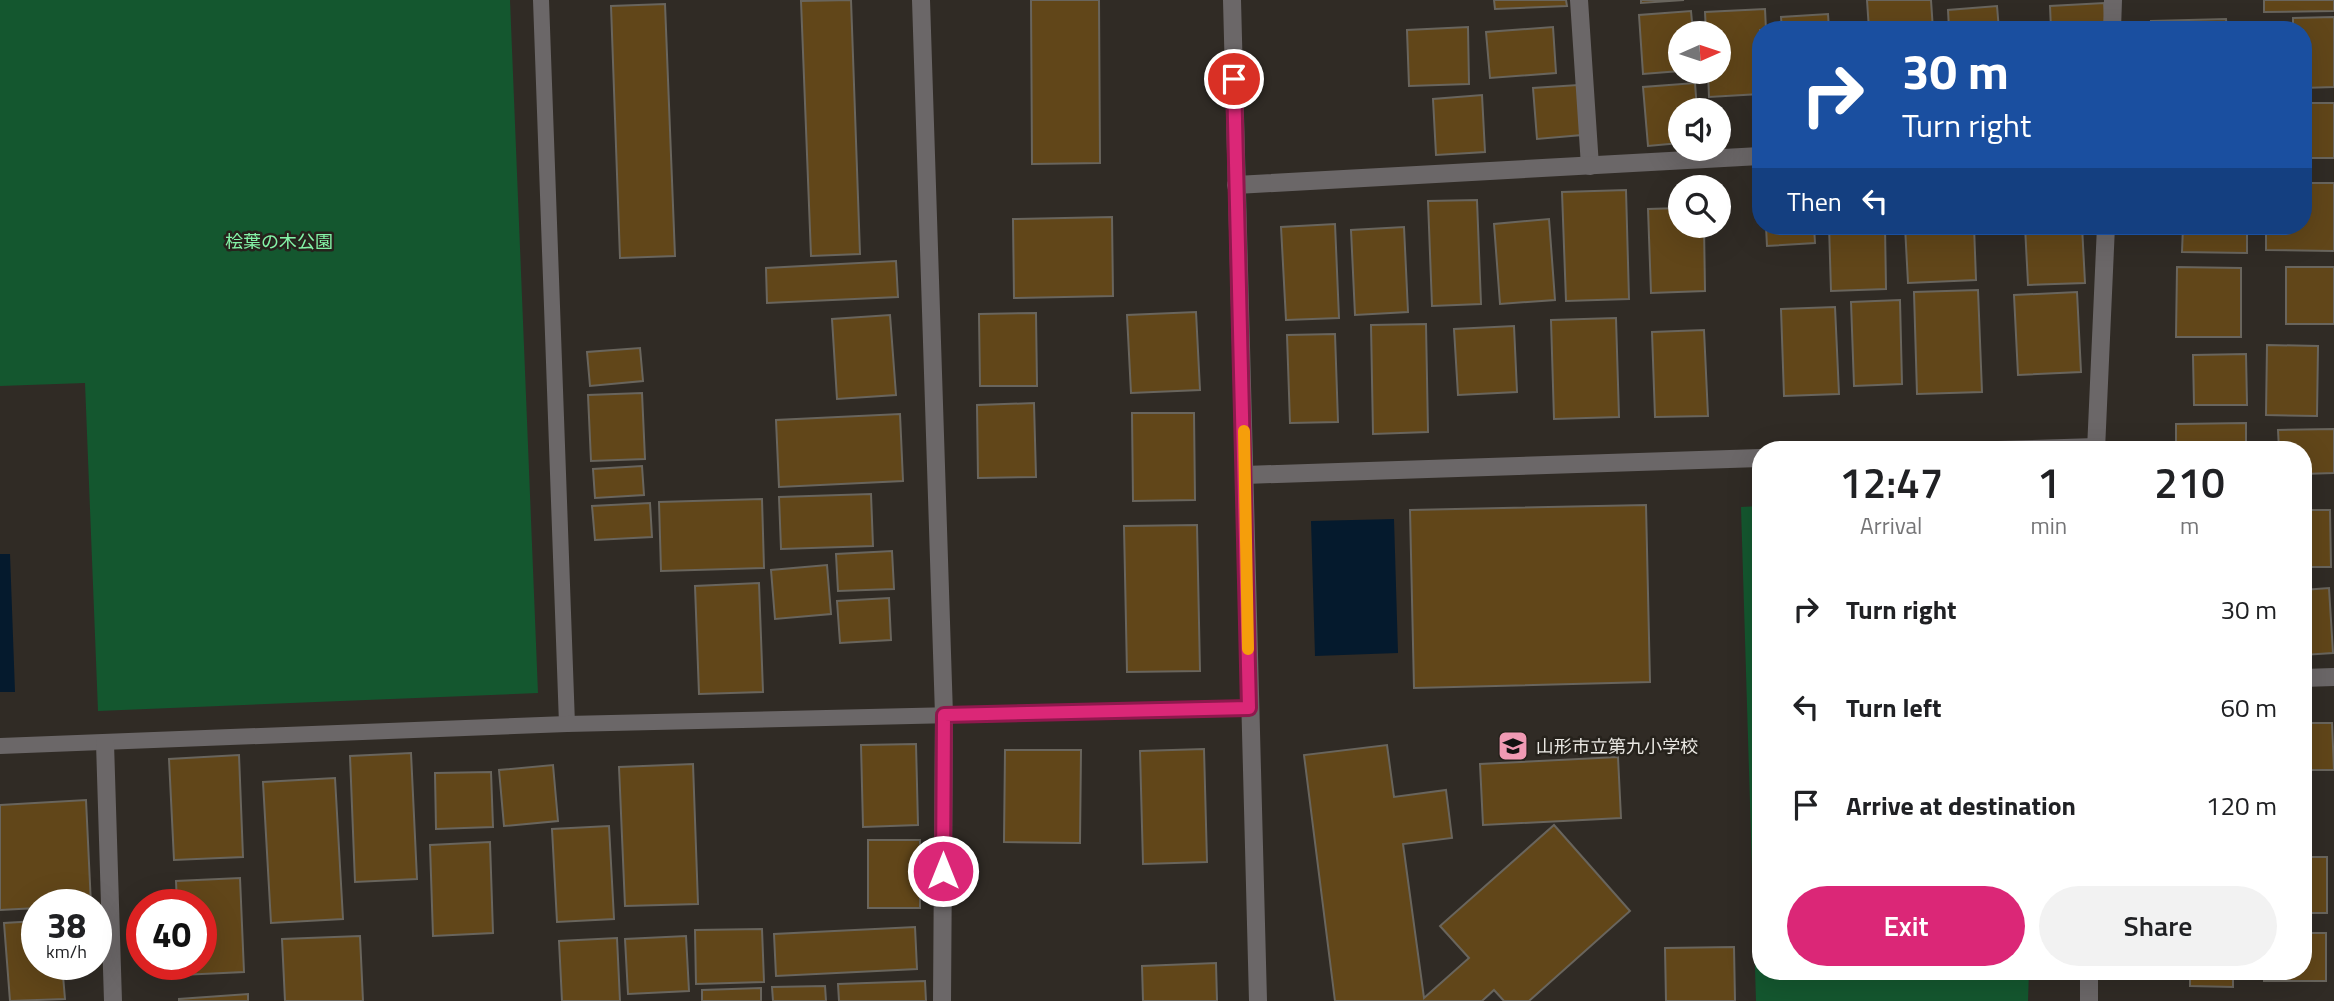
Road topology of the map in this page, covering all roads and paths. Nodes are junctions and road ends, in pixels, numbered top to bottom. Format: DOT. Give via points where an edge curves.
graph roads {
  1 [pos="541,0"];
  2 [pos="921,0"];
  3 [pos="1232,0"];
  4 [pos="1579,0"];
  5 [pos="2113,0"];
  6 [pos="2112,21"];
  7 [pos="1752,156"];
  8 [pos="1590,166"];
  9 [pos="1236,186"];
  10 [pos="2106,235"];
  11 [pos="2096,441"];
  12 [pos="1752,458"];
  13 [pos="1245,475"];
  14 [pos="2334,677"];
  15 [pos="2312,678"];
  16 [pos="1249,708"];
  17 [pos="944,715"];
  18 [pos="567,724"];
  19 [pos="104,743"];
  20 [pos="0,746"];
  21 [pos="2089,980"];
  22 [pos="113,1001"];
  23 [pos="942,1001"];
  24 [pos="1258,1001"];
  25 [pos="2089,1001"];
  1 -- 18 [label="lane"];
  2 -- 17 [label="street"];
  3 -- 9 [label="street"];
  4 -- 8 [label="street"];
  5 -- 6 [label="street"];
  7 -- 8 [label="street"];
  8 -- 9 [label="street"];
  9 -- 13 [label="street"];
  10 -- 11 [label="street"];
  12 -- 13 [label="street"];
  13 -- 16 [label="street"];
  14 -- 15 [label="street"];
  16 -- 17 [label="lane"];
  16 -- 24 [label="street"];
  17 -- 18 [label="lane"];
  17 -- 23 [label="street"];
  18 -- 19 [label="lane"];
  19 -- 20 [label="lane"];
  19 -- 22 [label="street"];
  21 -- 25 [label="street"];
}
